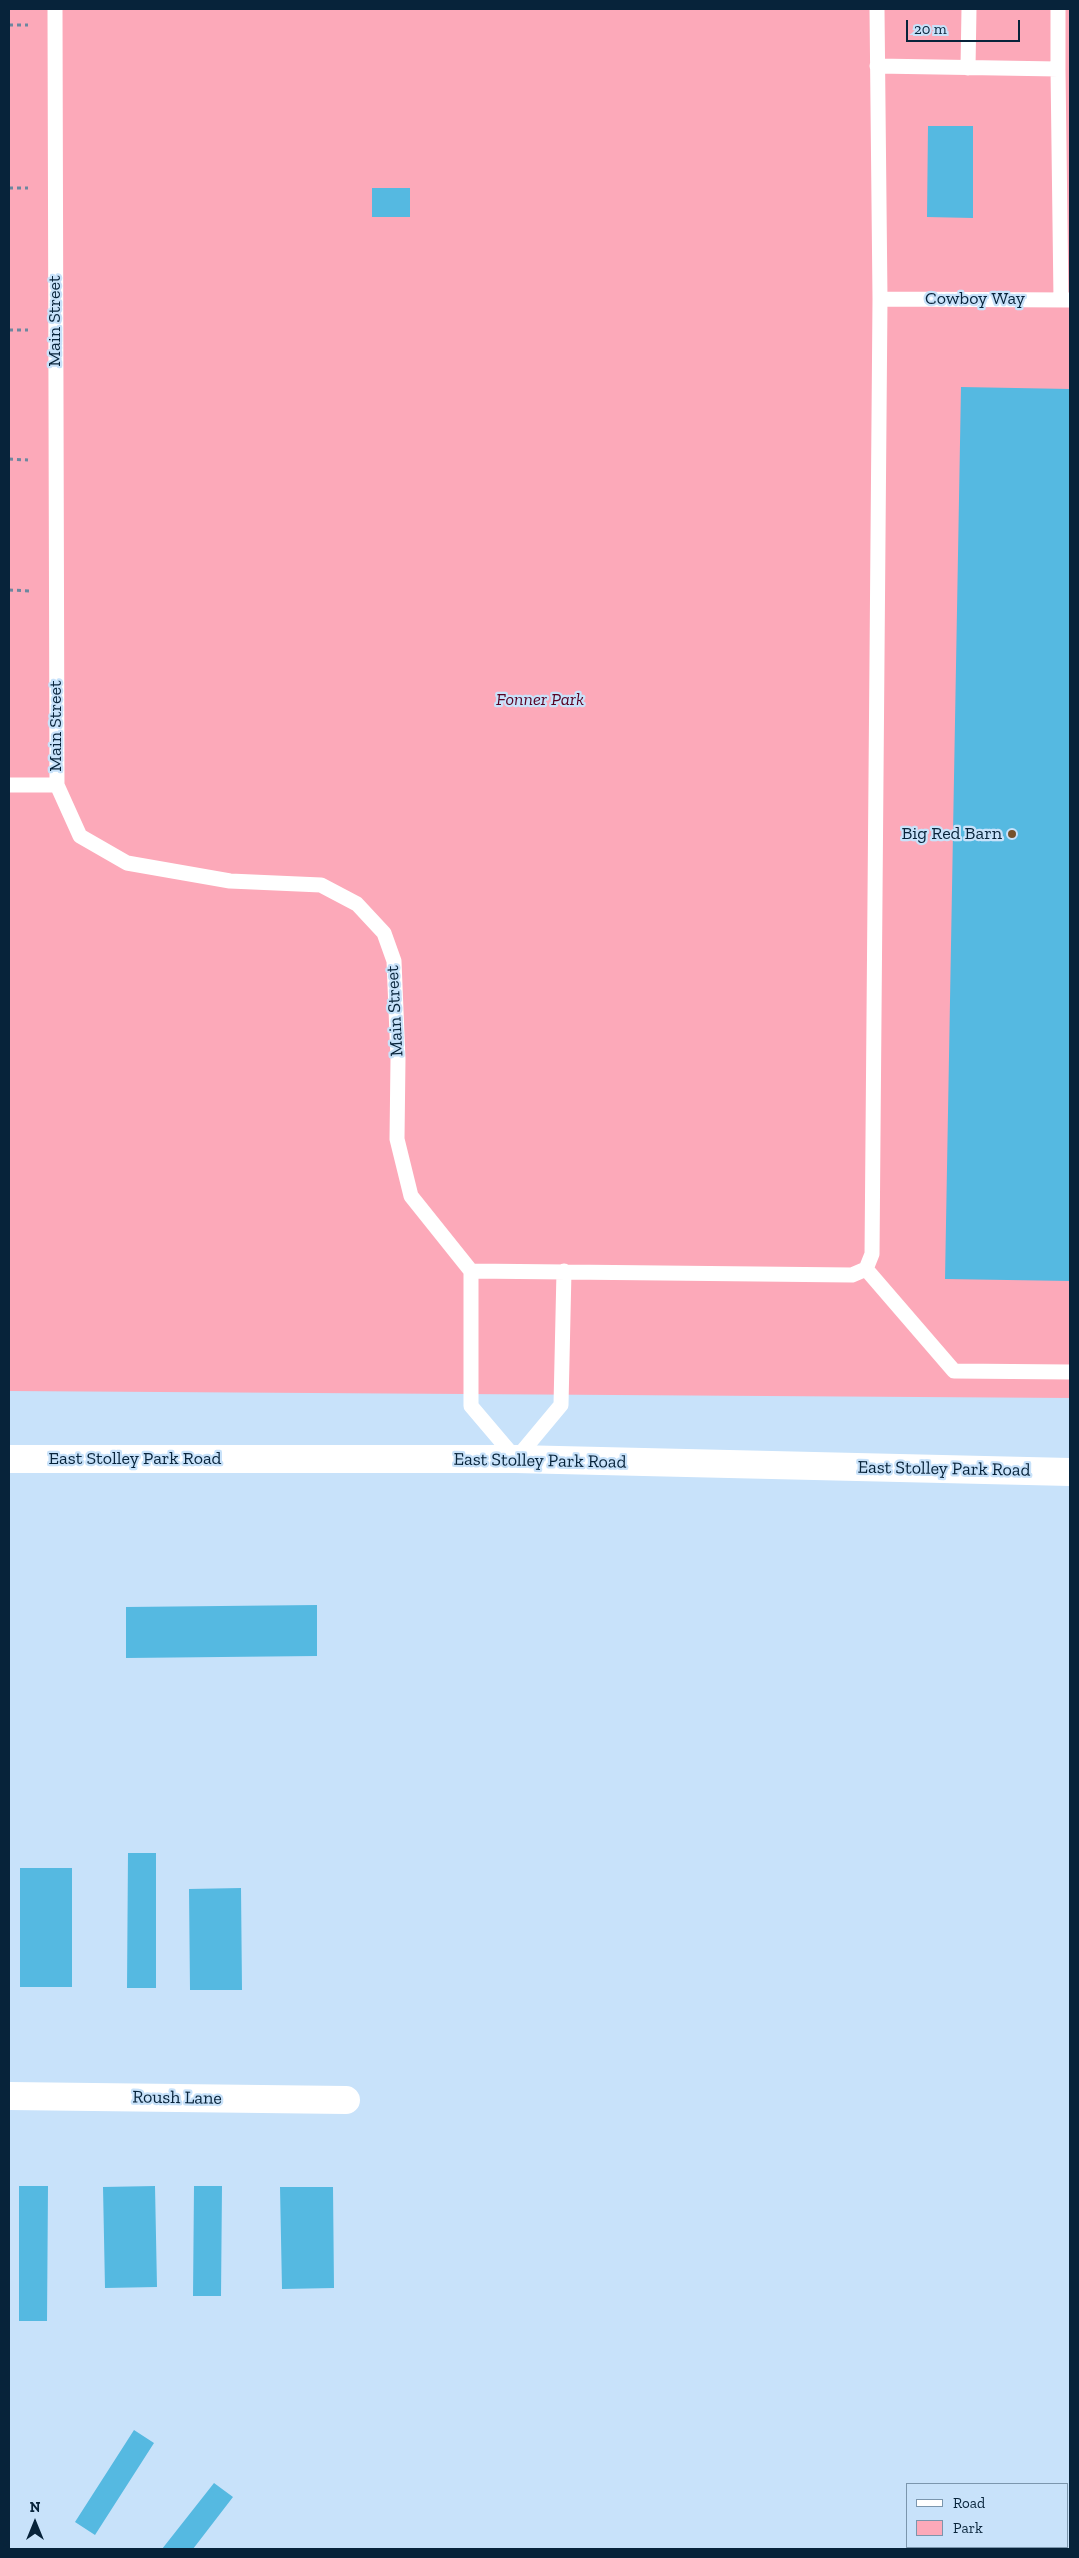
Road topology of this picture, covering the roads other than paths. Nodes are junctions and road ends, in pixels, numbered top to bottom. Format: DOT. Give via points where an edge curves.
graph roads {
  1 [pos="55,9"];
  2 [pos="877,9"];
  3 [pos="969,9"];
  4 [pos="1058,9"];
  5 [pos="877,66"];
  6 [pos="968,68"];
  7 [pos="1058,69"];
  8 [pos="880,299"];
  9 [pos="1065,300"];
  10 [pos="9,786"];
  11 [pos="57,786"];
  12 [pos="866,1269"];
  13 [pos="472,1270"];
  14 [pos="564,1271"];
  15 [pos="1070,1372"];
  16 [pos="9,1459"];
  17 [pos="516,1459"];
  18 [pos="1070,1472"];
  19 [pos="9,2096"];
  20 [pos="346,2100"];
  1 -- 11 [label="lane, Main Street"];
  2 -- 5 [label="lane"];
  3 -- 6 [label="lane"];
  4 -- 7 [label="lane"];
  5 -- 6 [label="lane"];
  5 -- 8 [label="lane"];
  6 -- 7 [label="lane"];
  7 -- 9 [label="lane"];
  8 -- 9 [label="lane, Cowboy Way"];
  8 -- 12 [label="lane" via="872,1254"];
  10 -- 11 [label="lane"];
  11 -- 13 [label="lane, Main Street" via="80,836 127,864 230,881 321,886 357,904 384,933 394,961 397,1139 411,1196"];
  12 -- 14 [label="lane" via="852,1275"];
  12 -- 15 [label="lane" via="954,1371"];
  13 -- 14 [label="lane"];
  13 -- 17 [label="lane" via="471,1406"];
  14 -- 17 [label="lane" via="561,1405"];
  16 -- 17 [label="street, East Stolley Park Road"];
  17 -- 18 [label="street, East Stolley Park Road"];
  19 -- 20 [label="street, Roush Lane"];
}
